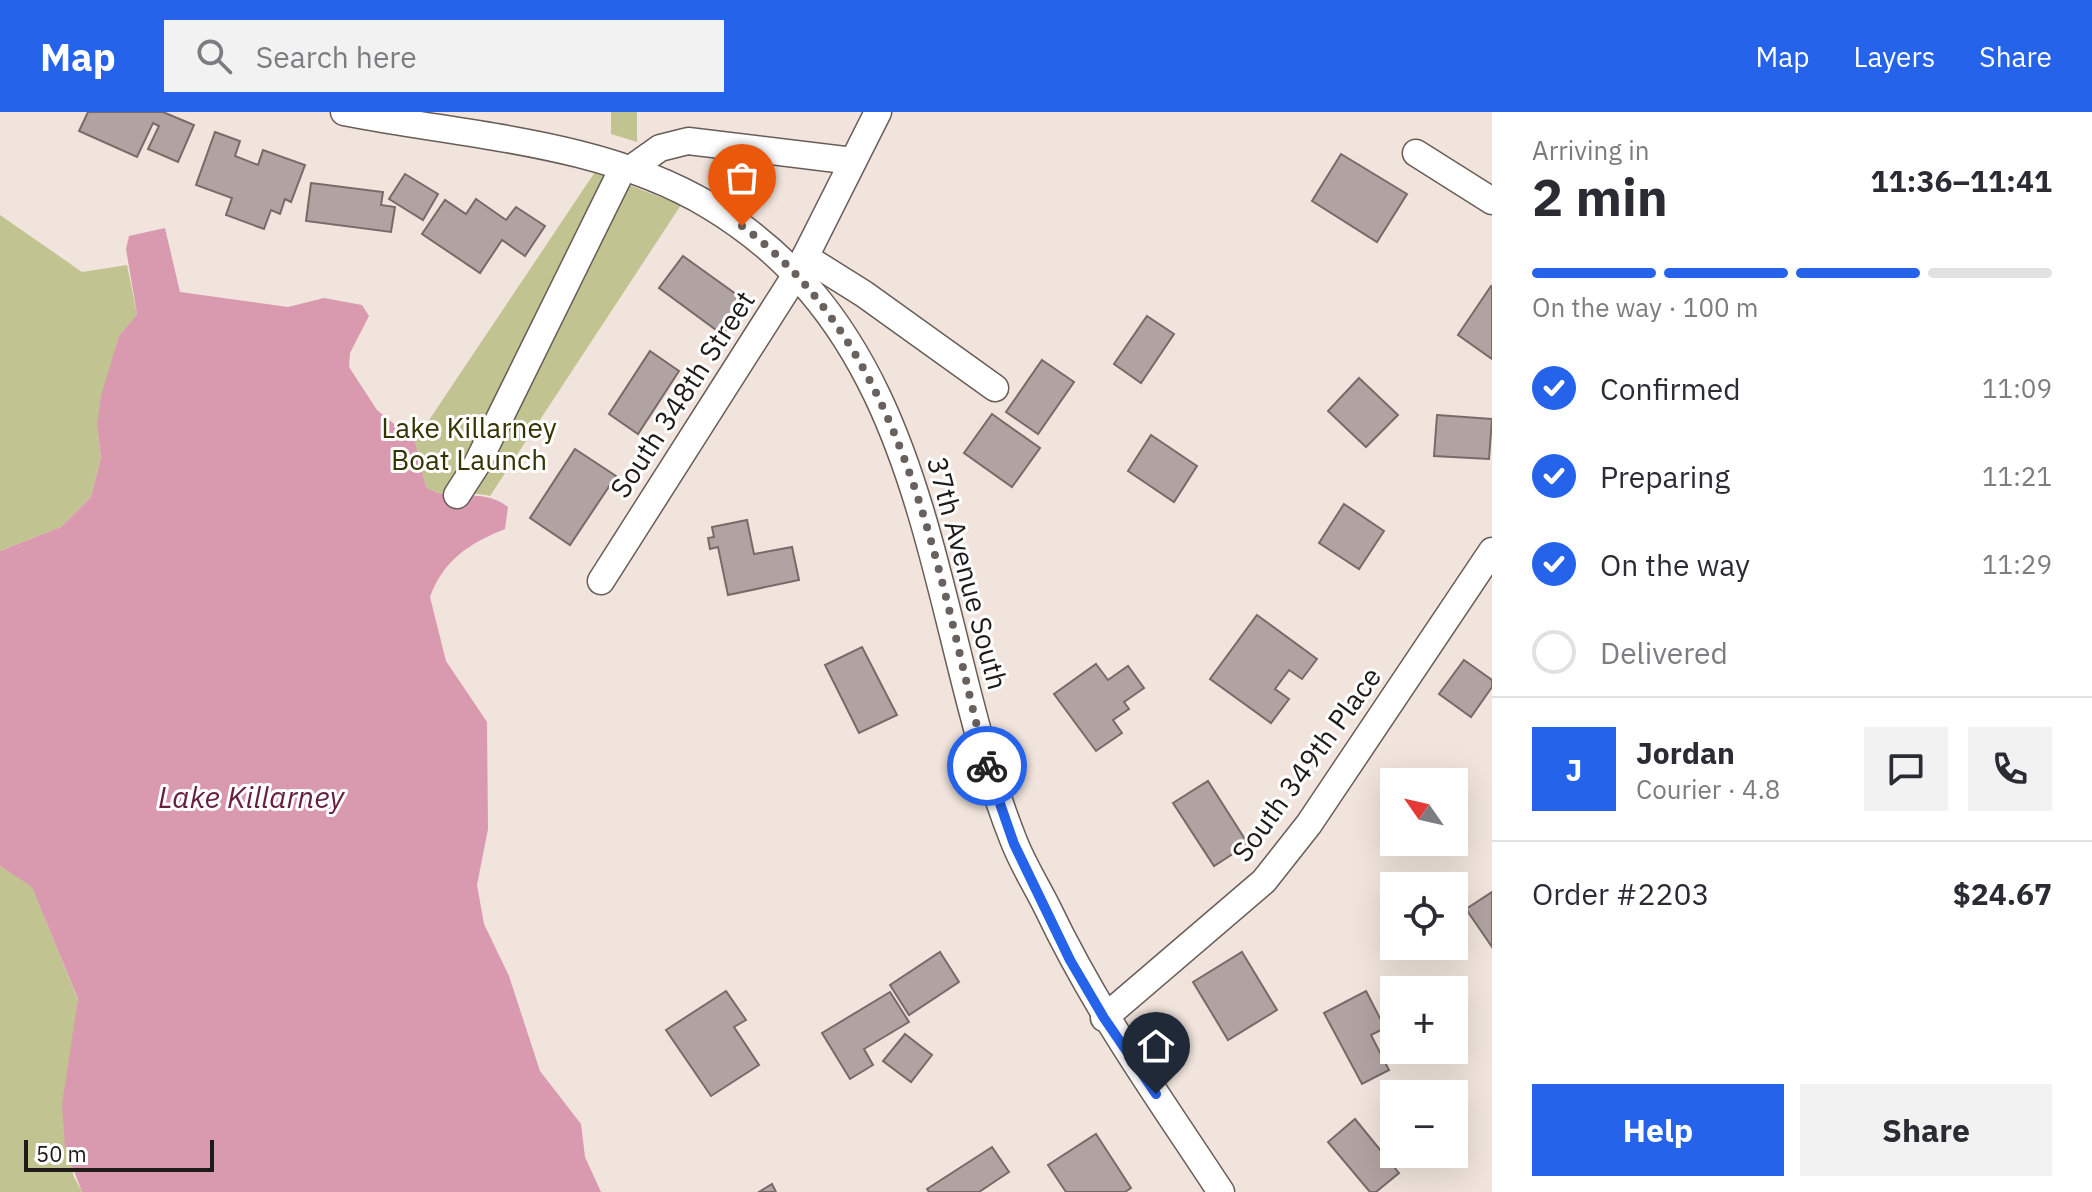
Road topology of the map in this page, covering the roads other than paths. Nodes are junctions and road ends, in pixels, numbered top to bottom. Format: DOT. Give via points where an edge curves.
graph roads {
  1 [pos="344,112"];
  2 [pos="878,112"];
  3 [pos="1416,153"];
  4 [pos="853,161"];
  5 [pos="626,169"];
  6 [pos="1492,201"];
  7 [pos="801,265"];
  8 [pos="995,388"];
  9 [pos="457,495"];
  10 [pos="1492,551"];
  11 [pos="601,581"];
  12 [pos="1104,1018"];
  13 [pos="1221,1192"];
  1 -- 5 [label="street" via="514,142"];
  2 -- 4 [label="street, South 348th Street"];
  3 -- 6 [label="street"];
  4 -- 5 [label="street" via="688,141 660,148"];
  4 -- 7 [label="street, South 348th Street"];
  5 -- 7 [label="street" via="708,204"];
  5 -- 9 [label="street"];
  7 -- 8 [label="street" via="864,294"];
  7 -- 11 [label="street, South 348th Street"];
  7 -- 12 [label="street, 37th Avenue South" via="888,414 937,561 991,780 1014,844"];
  10 -- 12 [label="street, South 349th Place" via="1309,824 1264,881"];
  12 -- 13 [label="street, 37th Avenue South"];
}
